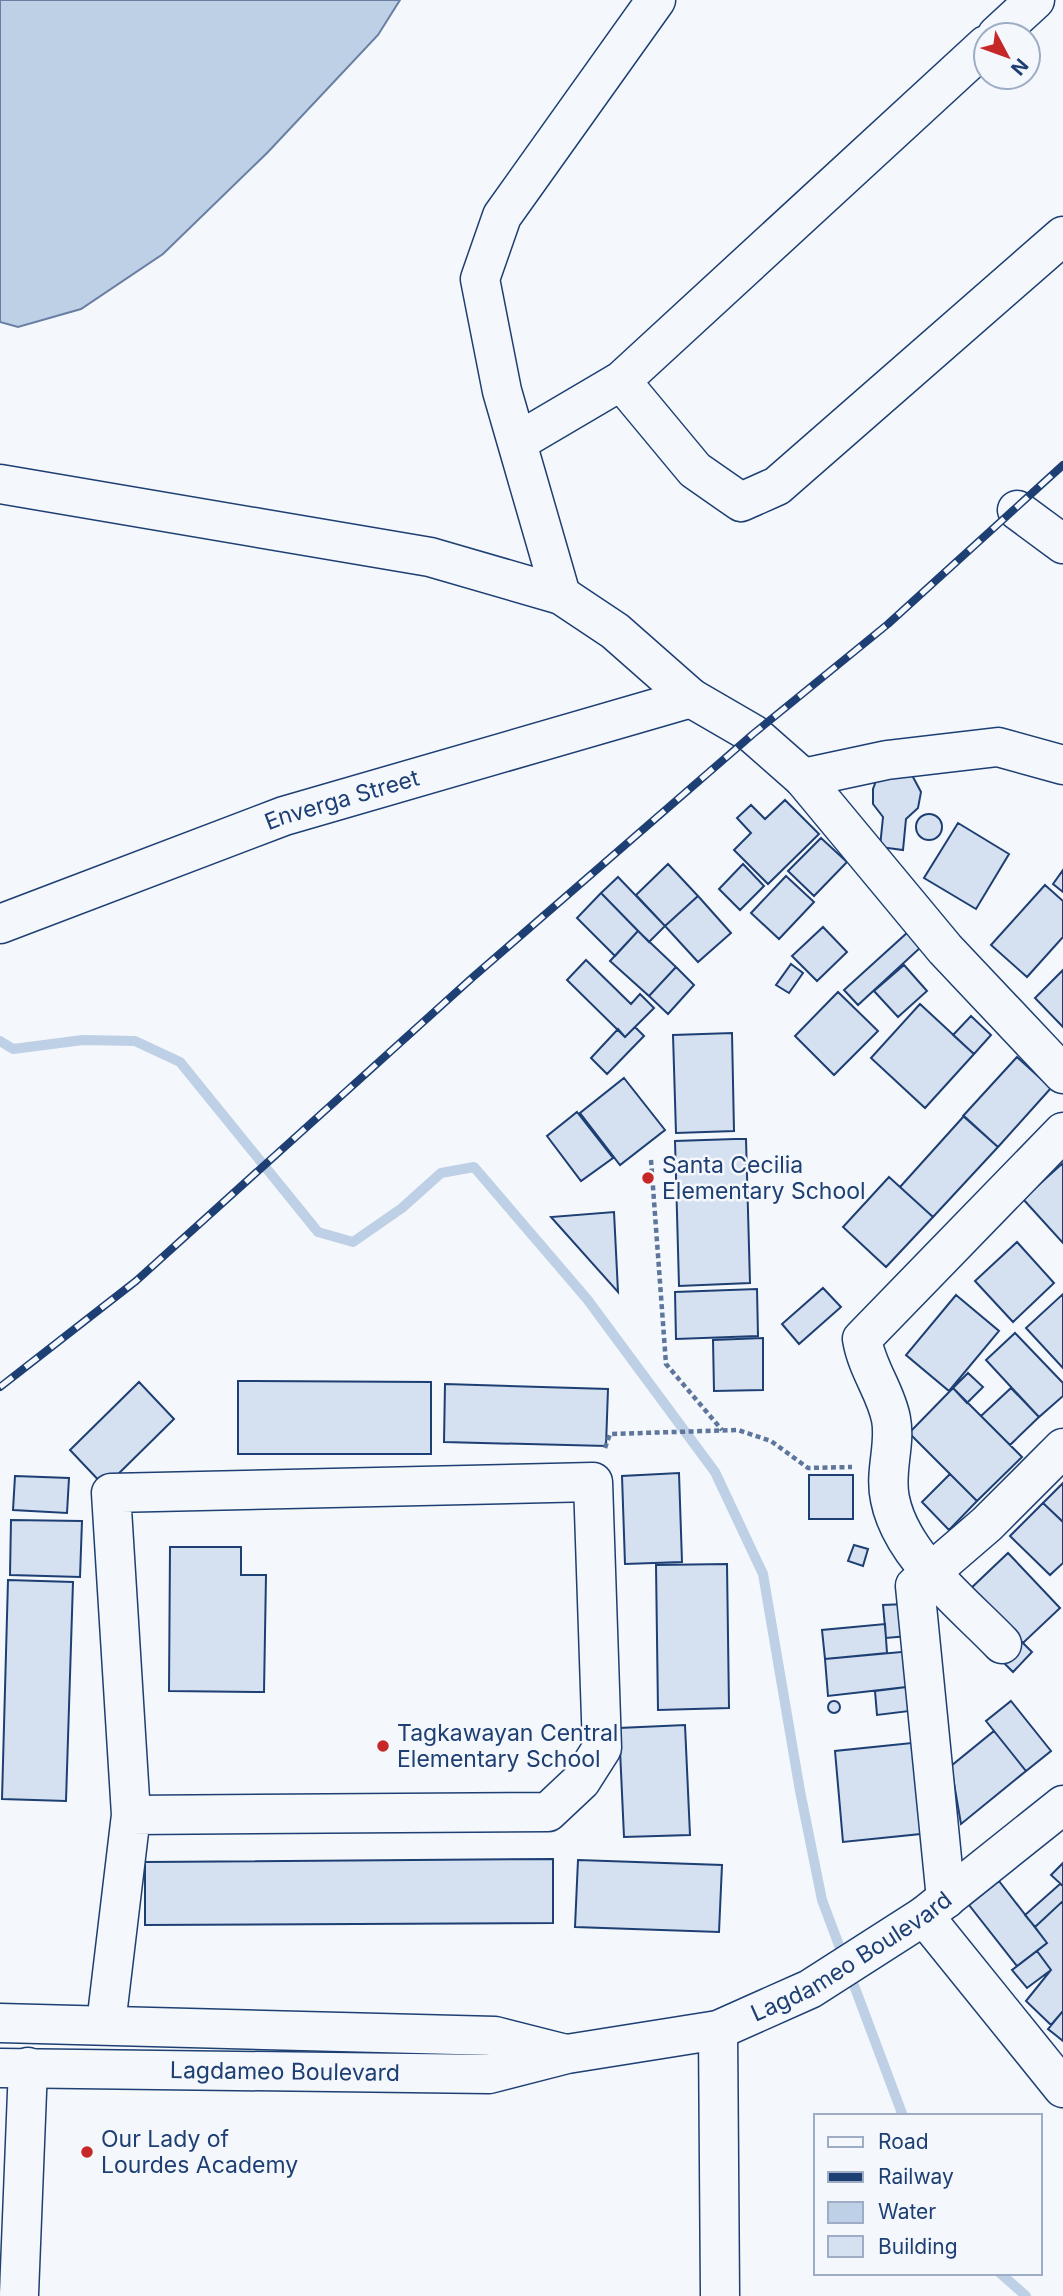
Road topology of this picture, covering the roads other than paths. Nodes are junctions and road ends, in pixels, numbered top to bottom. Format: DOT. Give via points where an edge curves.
graph roads {
  1 [pos="656,0"];
  2 [pos="1035,0"];
  3 [pos="1012,21"];
  4 [pos="972,58"];
  5 [pos="1063,236"];
  6 [pos="621,381"];
  7 [pos="519,442"];
  8 [pos="0,484"];
  9 [pos="1017,510"];
  10 [pos="1063,544"];
  11 [pos="561,595"];
  12 [pos="691,698"];
  13 [pos="1063,765"];
  14 [pos="803,778"];
  15 [pos="0,924"];
  16 [pos="1063,1074"];
  17 [pos="1063,1132"];
  18 [pos="1063,1448"];
  19 [pos="930,1573"];
  20 [pos="1002,1644"];
  21 [pos="1063,1805"];
  22 [pos="131,1815"];
  23 [pos="923,1916"];
  24 [pos="0,2023"];
  25 [pos="106,2024"];
  26 [pos="718,2030"];
  27 [pos="568,2054"];
  28 [pos="14,2067"];
  29 [pos="1063,2088"];
  30 [pos="19,2294"];
  31 [pos="720,2296"];
  1 -- 7 [label="street" via="502,216 480,279 502,391"];
  2 -- 3 [label="street"];
  4 -- 6 [label="street"];
  5 -- 6 [label="street" via="777,486 741,502 695,470"];
  6 -- 7 [label="street"];
  7 -- 11 [label="street"];
  8 -- 11 [label="street" via="430,557"];
  9 -- 10 [label="street"];
  11 -- 12 [label="street" via="615,631"];
  12 -- 14 [label="street" via="753,734"];
  12 -- 15 [label="street, Enverga Street" via="284,816"];
  13 -- 14 [label="street" via="998,747 887,760"];
  14 -- 16 [label="street" via="945,949"];
  17 -- 19 [label="street" via="862,1339 865,1359 891,1419 890,1500 901,1530"];
  18 -- 19 [label="street"];
  19 -- 20 [label="street"];
  19 -- 23 [label="street" via="915,1586"];
  21 -- 23 [label="street, Lagdameo Boulevard"];
  22 -- 22 [label="street" via="111,1493 593,1482 602,1748 581,1781 548,1812"];
  22 -- 25 [label="street"];
  23 -- 26 [label="street, Lagdameo Boulevard" via="810,1989"];
  23 -- 29 [label="street"];
  24 -- 25 [label="street, Lagdameo Boulevard"];
  25 -- 27 [label="street, Lagdameo Boulevard" via="495,2036"];
  26 -- 27 [label="street, Lagdameo Boulevard"];
  26 -- 31 [label="street"];
  27 -- 28 [label="street, Lagdameo Boulevard" via="489,2074"];
  28 -- 30 [label="street"];
}
